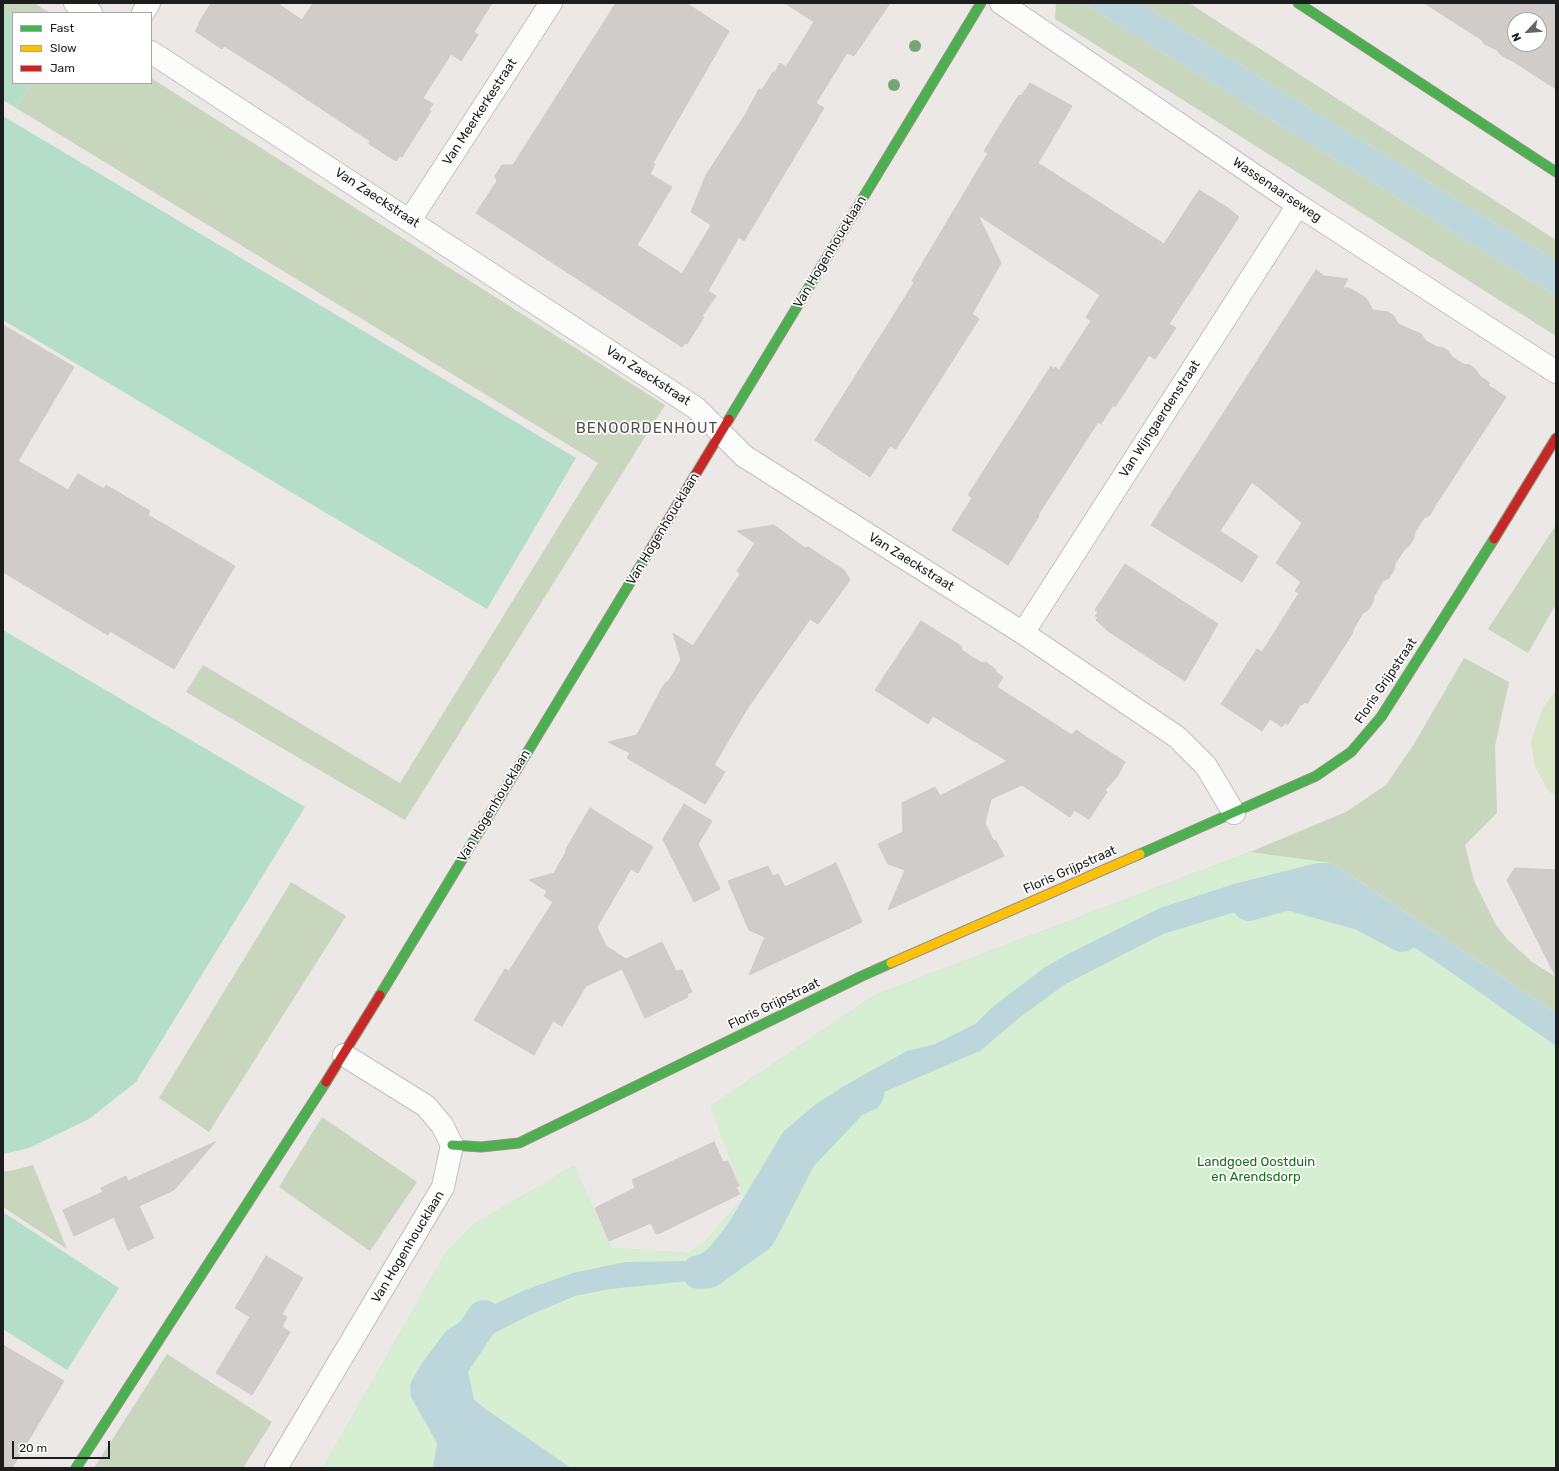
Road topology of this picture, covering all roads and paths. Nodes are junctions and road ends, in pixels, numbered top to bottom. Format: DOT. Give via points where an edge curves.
graph roads {
  1 [pos="75,3"];
  2 [pos="149,3"];
  3 [pos="550,3"];
  4 [pos="981,3"];
  5 [pos="1001,3"];
  6 [pos="1298,3"];
  7 [pos="89,12"];
  8 [pos="144,12"];
  9 [pos="152,53"];
  10 [pos="1556,172"];
  11 [pos="1298,206"];
  12 [pos="410,220"];
  13 [pos="1556,372"];
  14 [pos="720,432"];
  15 [pos="1556,438"];
  16 [pos="1023,633"];
  17 [pos="1234,813"];
  18 [pos="344,1055"];
  19 [pos="452,1145"];
  20 [pos="76,1468"];
  21 [pos="276,1468"];
  1 -- 7 [label="street"];
  2 -- 8 [label="street"];
  3 -- 12 [label="street, Van Meerkerkestraat"];
  4 -- 14 [label="street, Van Hogenhoucklaan"];
  5 -- 11 [label="street, Wassenaarseweg"];
  6 -- 10 [label="street"];
  9 -- 12 [label="street, Van Zaeckstraat"];
  11 -- 13 [label="street, Wassenaarseweg"];
  11 -- 16 [label="street, Van Wijngaerdenstraat"];
  12 -- 14 [label="street, Van Zaeckstraat" via="696,408"];
  14 -- 16 [label="street, Van Zaeckstraat" via="744,456"];
  14 -- 18 [label="street, Van Hogenhoucklaan"];
  15 -- 17 [label="street, Floris Grijpstraat" via="1381,717 1371,729 1351,752 1316,776"];
  16 -- 17 [label="street, Van Zaeckstraat" via="1176,737 1206,766"];
  17 -- 19 [label="street, Floris Grijpstraat" via="862,976 519,1143 481,1147"];
  18 -- 19 [label="street" via="426,1106 442,1125"];
  18 -- 20 [label="street, Van Hogenhoucklaan"];
  19 -- 21 [label="street, Van Hogenhoucklaan" via="444,1187"];
}
